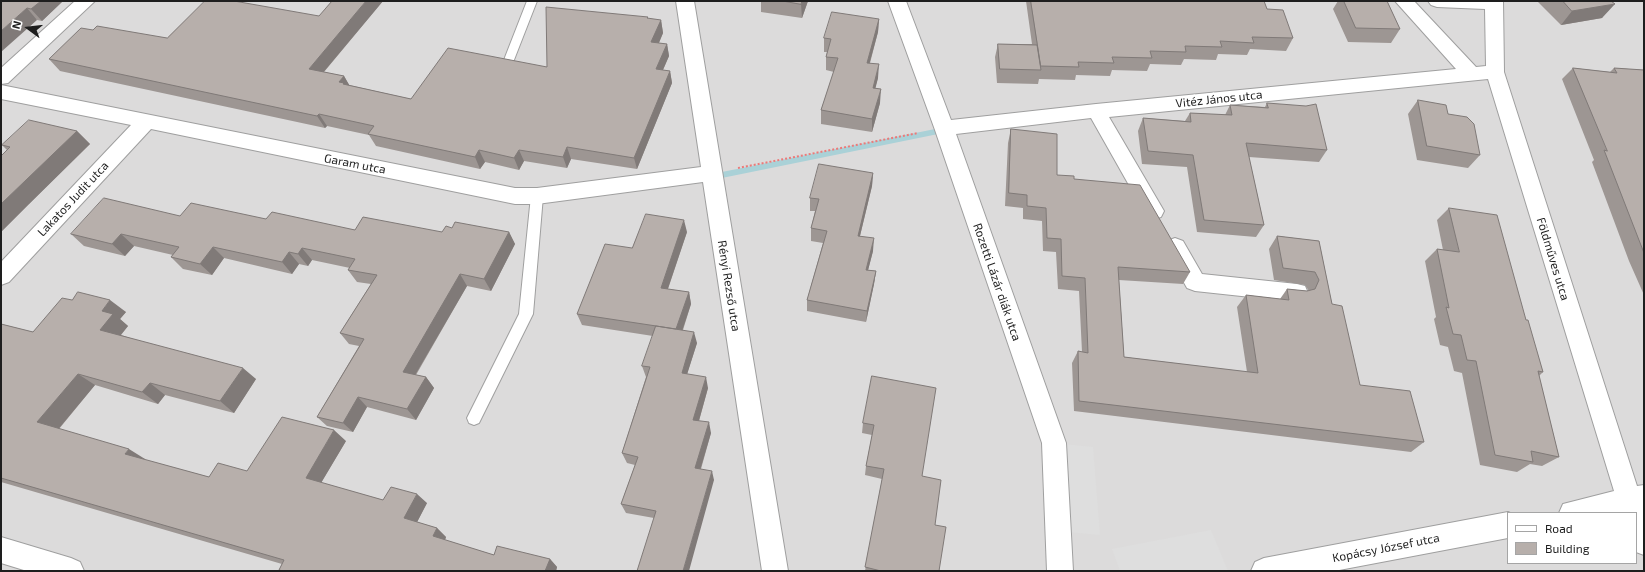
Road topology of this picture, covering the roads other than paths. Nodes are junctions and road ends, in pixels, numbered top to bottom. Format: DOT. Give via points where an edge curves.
graph roads {
  1 [pos="86,1"];
  2 [pos="532,1"];
  3 [pos="685,1"];
  4 [pos="897,1"];
  5 [pos="1404,1"];
  6 [pos="1437,1"];
  7 [pos="1494,2"];
  8 [pos="507,65"];
  9 [pos="1494,72"];
  10 [pos="1471,74"];
  11 [pos="1,78"];
  12 [pos="1,92"];
  13 [pos="1096,111"];
  14 [pos="146,122"];
  15 [pos="944,128"];
  16 [pos="711,173"];
  17 [pos="537,196"];
  18 [pos="1,276"];
  19 [pos="1297,293"];
  20 [pos="474,418"];
  21 [pos="1636,508"];
  22 [pos="1585,512"];
  23 [pos="1637,512"];
  24 [pos="1507,525"];
  25 [pos="1644,542"];
  26 [pos="1,550"];
  27 [pos="71,571"];
  28 [pos="775,571"];
  29 [pos="1060,571"];
  30 [pos="1264,571"];
  1 -- 11 [label="street"];
  2 -- 8 [label="lane"];
  3 -- 16 [label="street, Rényi Rezső utca"];
  4 -- 15 [label="street, Rozetti Lázár diák utca"];
  5 -- 10 [label="street"];
  6 -- 7 [label="street"];
  7 -- 9 [label="street, Földműves utca"];
  9 -- 10 [label="street, Vitéz János utca"];
  9 -- 21 [label="street, Földműves utca"];
  10 -- 13 [label="street, Vitéz János utca"];
  12 -- 14 [label="street, Garam utca"];
  13 -- 15 [label="street, Vitéz János utca"];
  13 -- 19 [label="street" via="1195,282"];
  14 -- 17 [label="street, Garam utca" via="515,196"];
  14 -- 18 [label="street, Lakatos Judit utca"];
  15 -- 29 [label="street, Rozetti Lázár diák utca" via="1054,443"];
  16 -- 17 [label="street, Garam utca"];
  16 -- 28 [label="street, Rényi Rezső utca"];
  17 -- 20 [label="lane" via="526,314"];
  21 -- 22 [label="street"];
  23 -- 25 [label="street, Földműves utca"];
  24 -- 30 [label="street, Kopácsy József utca"];
  26 -- 27 [label="street"];
}
